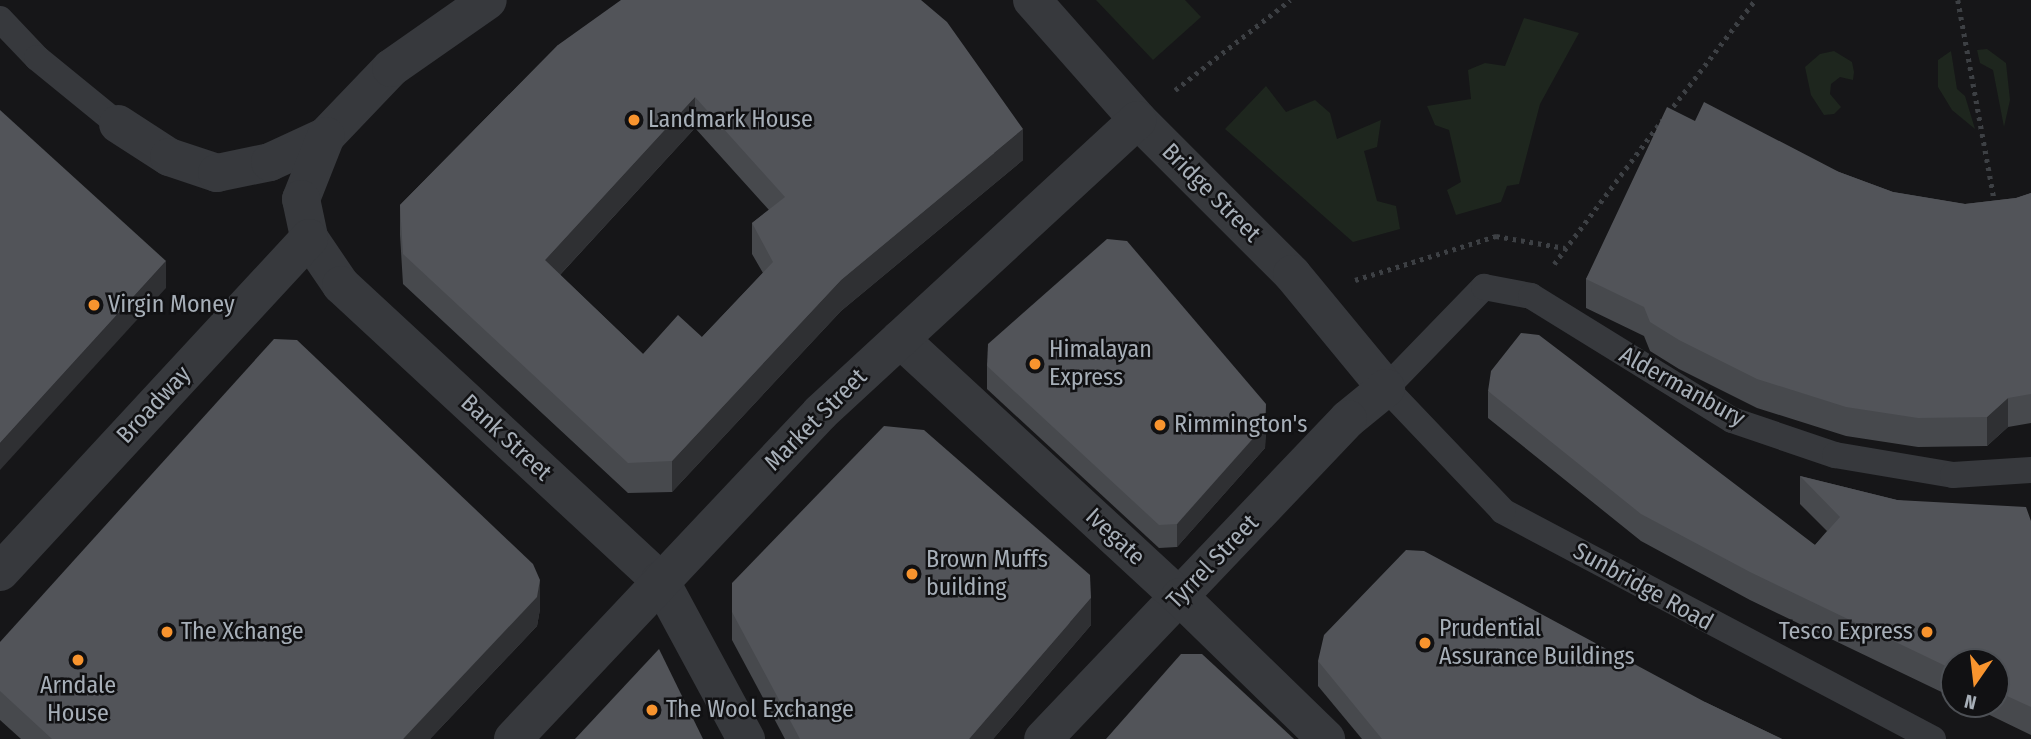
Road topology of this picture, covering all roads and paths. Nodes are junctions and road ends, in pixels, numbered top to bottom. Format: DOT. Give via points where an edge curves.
graph roads {
  1 [pos="488,0"];
  2 [pos="1032,0"];
  3 [pos="1290,0"];
  4 [pos="1755,0"];
  5 [pos="1958,0"];
  6 [pos="0,19"];
  7 [pos="1138,120"];
  8 [pos="118,124"];
  9 [pos="326,135"];
  10 [pos="1998,217"];
  11 [pos="309,238"];
  12 [pos="1565,248"];
  13 [pos="1531,296"];
  14 [pos="1327,312"];
  15 [pos="900,339"];
  16 [pos="1386,388"];
  17 [pos="2031,470"];
  18 [pos="0,572"];
  19 [pos="660,580"];
  20 [pos="1180,597"];
  21 [pos="513,739"];
  22 [pos="746,739"];
  23 [pos="1043,739"];
  24 [pos="1326,739"];
  25 [pos="1933,739"];
  1 -- 9 [label="street" via="391,68"];
  2 -- 7 [label="street, Bridge Street"];
  3 -- 7 [label="path"];
  4 -- 12 [label="path"];
  5 -- 10 [label="path"];
  6 -- 8 [label="lane" via="37,58"];
  7 -- 14 [label="street, Bridge Street"];
  7 -- 15 [label="street, Market Street"];
  8 -- 9 [label="street" via="169,157 217,173 270,162"];
  9 -- 11 [label="street, Bank Street" via="301,200"];
  11 -- 18 [label="street, Broadway"];
  11 -- 19 [label="street, Bank Street" via="341,285"];
  12 -- 13 [label="path"];
  12 -- 14 [label="path" via="1496,236 1357,278"];
  13 -- 16 [label="lane, Aldermanbury" via="1484,287"];
  13 -- 17 [label="lane, Aldermanbury" via="1745,424 1835,455 1953,475"];
  14 -- 16 [label="street, Bridge Street"];
  15 -- 19 [label="street, Market Street" via="820,413"];
  15 -- 20 [label="street, Ivegate"];
  16 -- 20 [label="street, Tyrrel Street" via="1348,419"];
  16 -- 25 [label="lane, Sunbridge Road" via="1503,510"];
  19 -- 21 [label="street, Market Street"];
  19 -- 22 [label="street, Bank Street"];
  20 -- 23 [label="street, Tyrrel Street"];
  20 -- 24 [label="street, Ivegate"];
}
